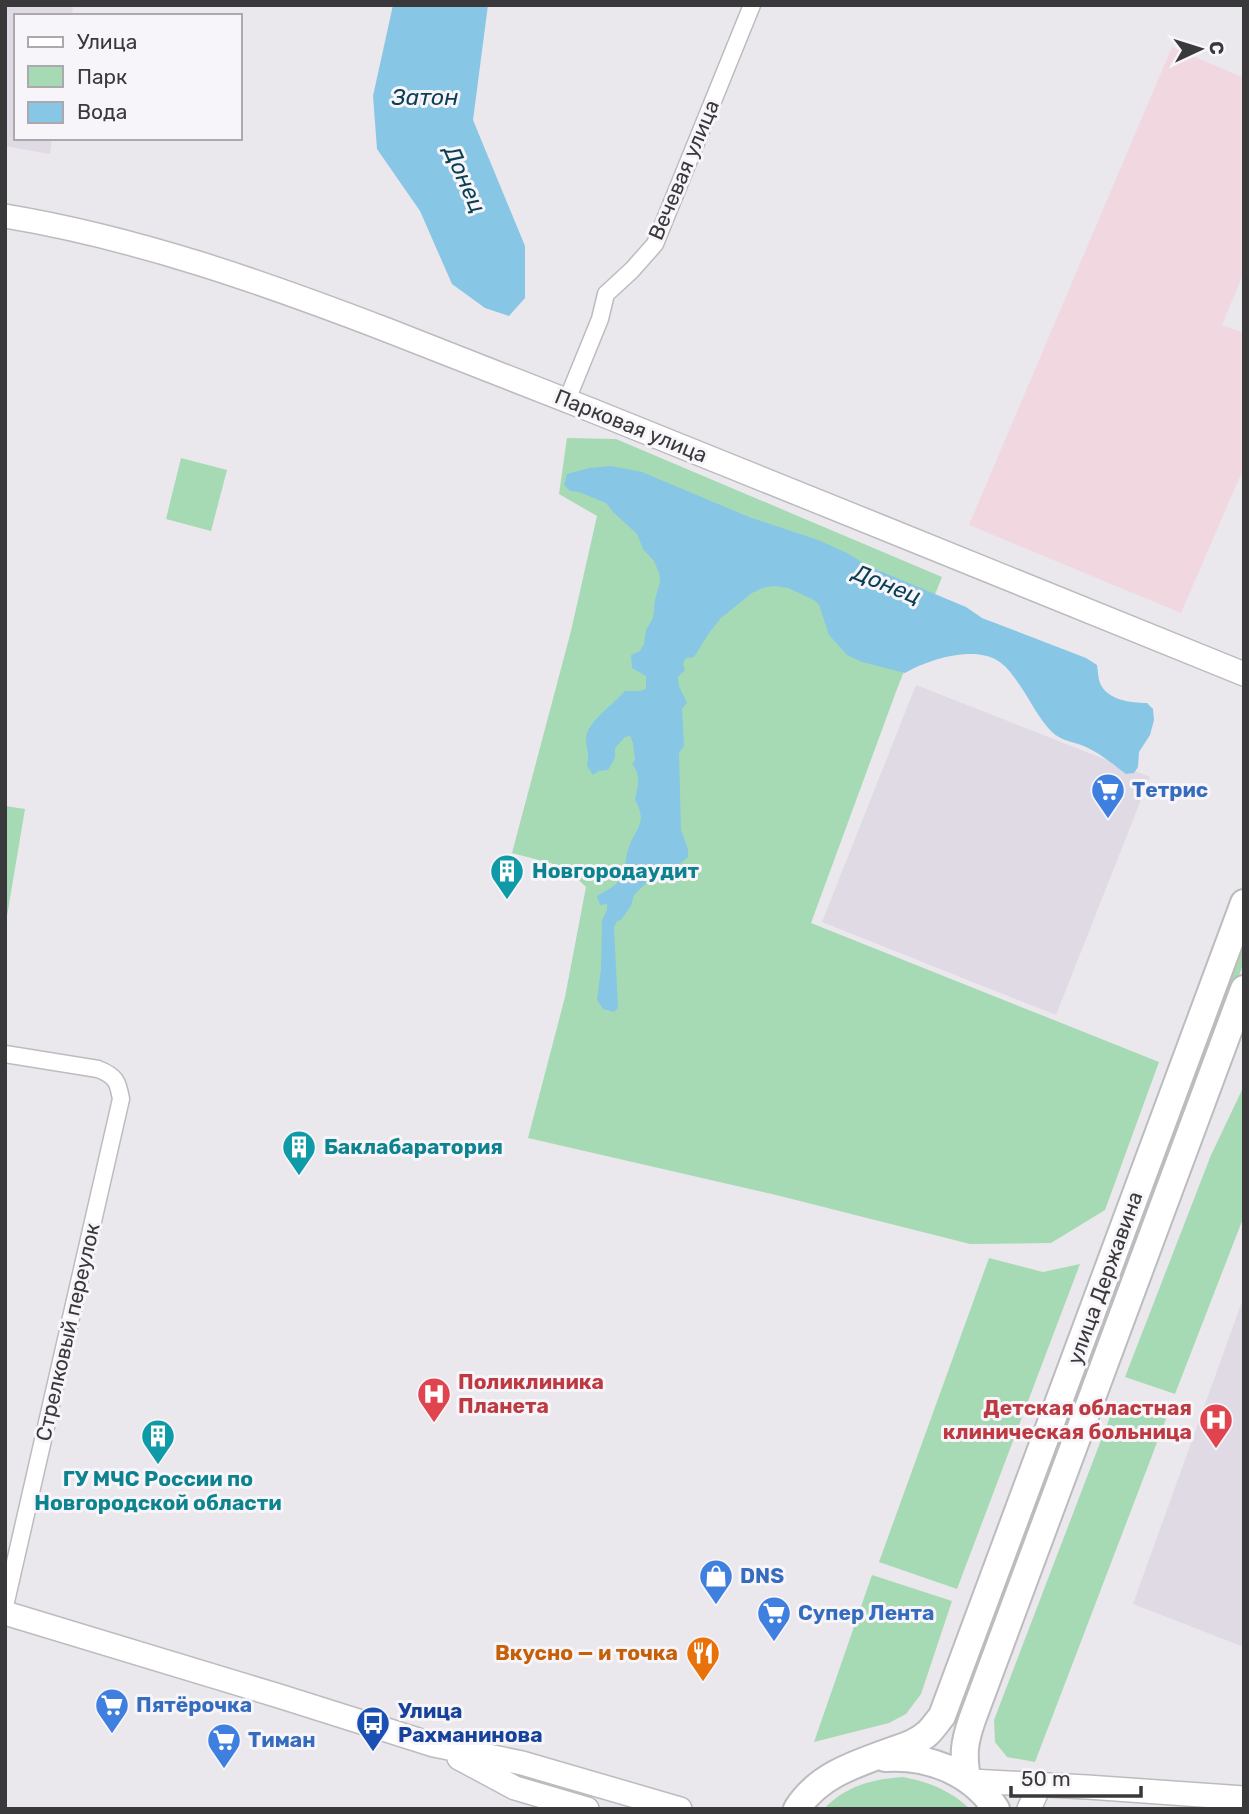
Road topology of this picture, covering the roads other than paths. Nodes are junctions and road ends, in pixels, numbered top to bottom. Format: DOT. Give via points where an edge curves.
graph roads {
  1 [pos="752,5"];
  2 [pos="5,216"];
  3 [pos="567,400"];
  4 [pos="1244,674"];
  5 [pos="1244,903"];
  6 [pos="1244,989"];
  7 [pos="5,1054"];
  8 [pos="5,1606"];
  9 [pos="5,1613"];
  10 [pos="434,1745"];
  11 [pos="856,1764"];
  12 [pos="969,1780"];
  13 [pos="1040,1784"];
  14 [pos="817,1786"];
  15 [pos="1244,1798"];
  16 [pos="587,1809"];
  17 [pos="680,1809"];
  18 [pos="788,1809"];
  19 [pos="797,1809"];
  20 [pos="996,1809"];
  21 [pos="1029,1809"];
  1 -- 3 [label="street, Вечевая улица" via="654,244 606,295"];
  2 -- 3 [label="street, Парковая улица" via="204,263"];
  3 -- 4 [label="street, Парковая улица"];
  5 -- 11 [label="main road, улица Державина" via="942,1716 915,1742"];
  6 -- 12 [label="main road, улица Державина" via="972,1720 964,1761"];
  7 -- 8 [label="street, Стрелковый переулок" via="98,1069 114,1077 121,1100"];
  9 -- 10 [label="street"];
  10 -- 16 [label="street" via="515,1788"];
  10 -- 17 [label="street" via="522,1763"];
  11 -- 12 [label="main road, улица Державина" via="879,1758 925,1760"];
  11 -- 14 [label="main road, улица Державина"];
  12 -- 13 [label="street"];
  12 -- 20 [label="main road, улица Державина"];
  13 -- 15 [label="street"];
  13 -- 21 [label="street"];
  14 -- 18 [label="street"];
  14 -- 19 [label="main road, улица Державина"];
}
